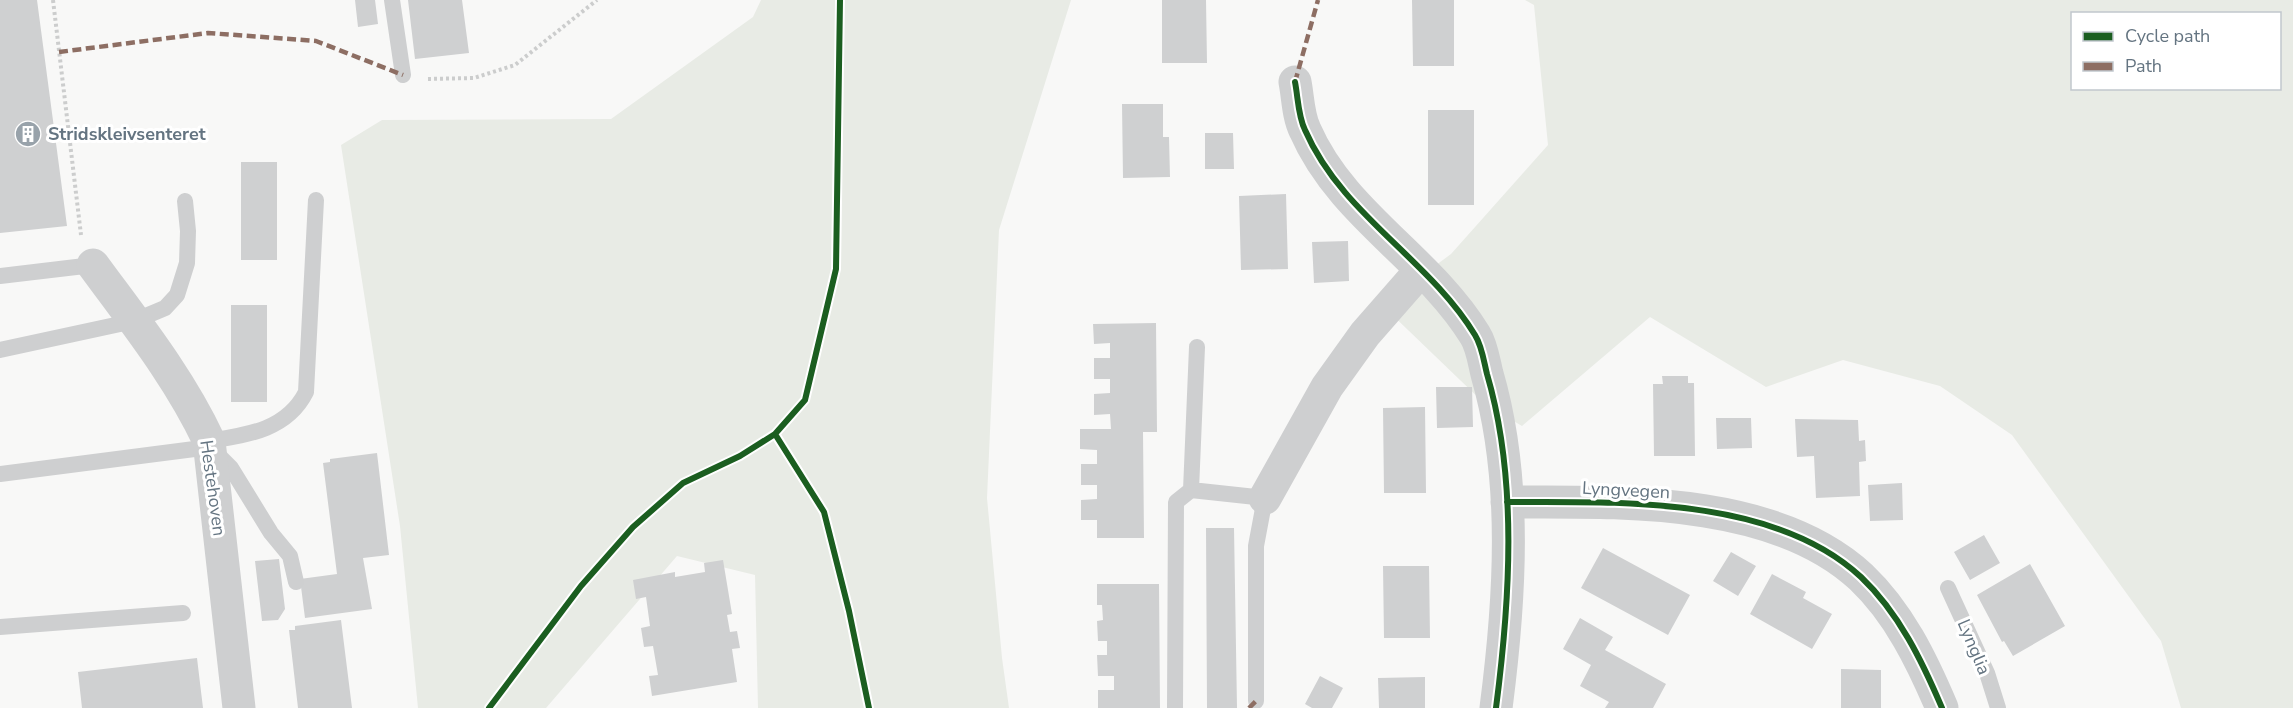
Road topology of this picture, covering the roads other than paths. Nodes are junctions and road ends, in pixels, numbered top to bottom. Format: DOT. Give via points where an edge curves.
graph roads {
  1 [pos="392,0"];
  2 [pos="403,75"];
  3 [pos="1295,81"];
  4 [pos="316,200"];
  5 [pos="185,201"];
  6 [pos="93,265"];
  7 [pos="1422,270"];
  8 [pos="0,276"];
  9 [pos="134,321"];
  10 [pos="1197,347"];
  11 [pos="0,350"];
  12 [pos="209,444"];
  13 [pos="0,474"];
  14 [pos="1191,490"];
  15 [pos="1265,498"];
  16 [pos="1507,502"];
  17 [pos="296,582"];
  18 [pos="1948,588"];
  19 [pos="183,613"];
  20 [pos="0,627"];
  21 [pos="1256,701"];
  22 [pos="239,708"];
  23 [pos="1175,708"];
  24 [pos="1496,708"];
  25 [pos="1942,708"];
  26 [pos="1996,708"];
  1 -- 2 [label="lane"];
  3 -- 7 [label="street" via="1304,129 1338,188"];
  4 -- 12 [label="lane" via="306,392 300,405 268,428"];
  5 -- 9 [label="lane" via="187,263 177,295 155,314"];
  6 -- 8 [label="lane"];
  6 -- 9 [label="street, Hestehoven"];
  7 -- 15 [label="street" via="1365,334 1327,387"];
  7 -- 16 [label="street" via="1477,337 1493,393"];
  9 -- 11 [label="lane"];
  9 -- 12 [label="street, Hestehoven" via="194,410"];
  10 -- 14 [label="lane"];
  12 -- 13 [label="lane"];
  12 -- 17 [label="lane" via="231,468 290,556"];
  12 -- 22 [label="street, Hestehoven"];
  14 -- 15 [label="lane"];
  14 -- 23 [label="lane" via="1176,502"];
  15 -- 21 [label="lane" via="1256,546"];
  16 -- 24 [label="street" via="1503,650"];
  16 -- 25 [label="street, Lyngvegen" via="1583,502 1681,509 1752,521 1810,543 1860,576 1882,601 1920,656"];
  18 -- 26 [label="lane, Lynglia" via="1987,673"];
  19 -- 20 [label="lane"];
}
